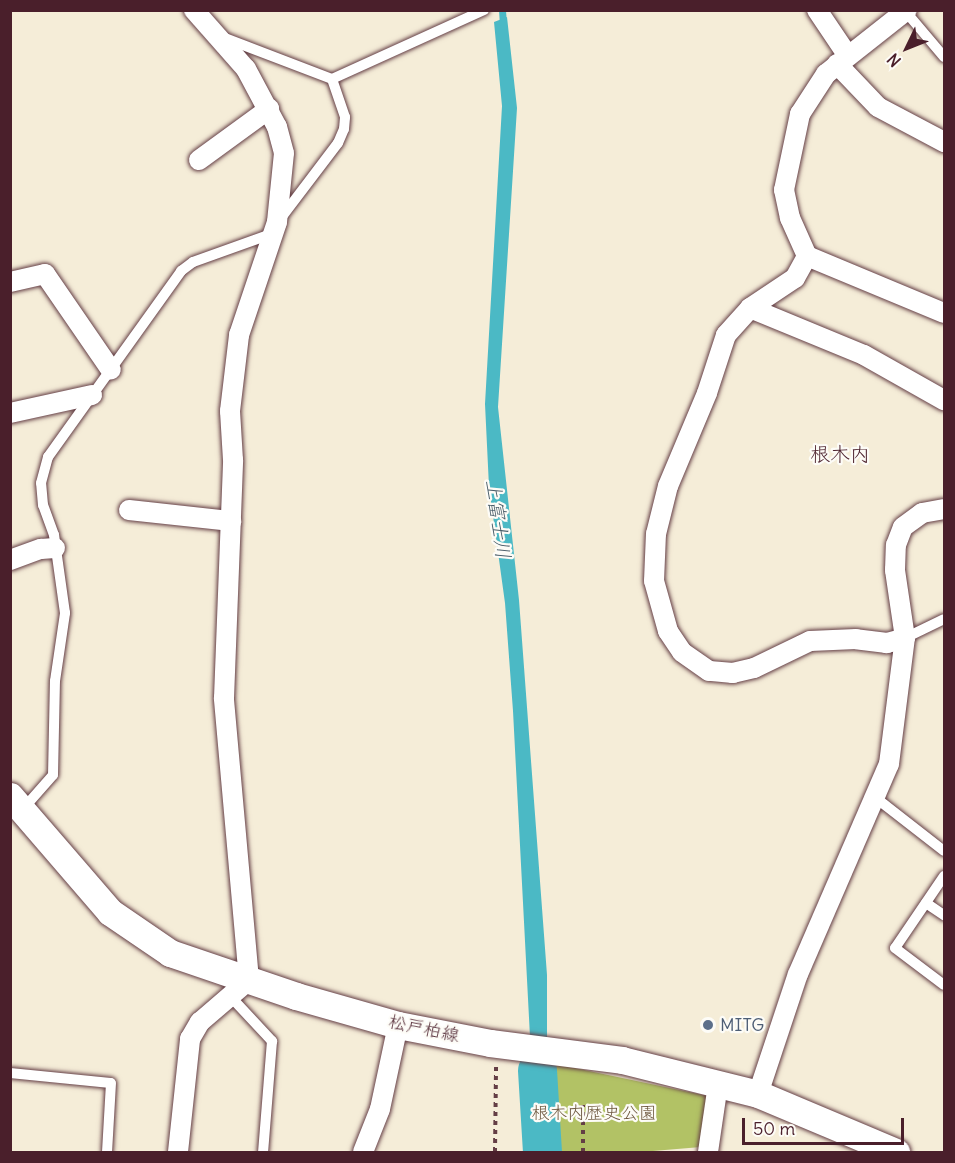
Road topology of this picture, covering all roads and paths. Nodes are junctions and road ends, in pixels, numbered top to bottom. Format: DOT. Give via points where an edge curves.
graph roads {
  1 [pos="194,10"];
  2 [pos="483,10"];
  3 [pos="817,10"];
  4 [pos="906,11"];
  5 [pos="217,35"];
  6 [pos="945,57"];
  7 [pos="843,60"];
  8 [pos="332,79"];
  9 [pos="269,109"];
  10 [pos="945,142"];
  11 [pos="199,160"];
  12 [pos="276,228"];
  13 [pos="807,256"];
  14 [pos="10,282"];
  15 [pos="750,308"];
  16 [pos="945,313"];
  17 [pos="111,370"];
  18 [pos="92,395"];
  19 [pos="945,400"];
  20 [pos="10,413"];
  21 [pos="945,509"];
  22 [pos="129,510"];
  23 [pos="231,521"];
  24 [pos="55,548"];
  25 [pos="10,561"];
  26 [pos="945,619"];
  27 [pos="904,638"];
  28 [pos="876,798"];
  29 [pos="16,803"];
  30 [pos="945,851"];
  31 [pos="945,876"];
  32 [pos="926,903"];
  33 [pos="945,915"];
  34 [pos="945,985"];
  35 [pos="239,988"];
  36 [pos="398,1025"];
  37 [pos="496,1057"];
  38 [pos="10,1073"];
  39 [pos="718,1084"];
  40 [pos="758,1094"];
  41 [pos="583,1105"];
  42 [pos="107,1152"];
  43 [pos="178,1152"];
  44 [pos="263,1152"];
  45 [pos="363,1152"];
  46 [pos="495,1152"];
  47 [pos="583,1152"];
  48 [pos="708,1152"];
  49 [pos="896,1152"];
  1 -- 5 [label="street"];
  2 -- 8 [label="lane"];
  3 -- 7 [label="street"];
  4 -- 6 [label="lane"];
  4 -- 7 [label="street"];
  5 -- 8 [label="lane"];
  5 -- 9 [label="street" via="246,69"];
  7 -- 10 [label="street" via="878,107"];
  7 -- 13 [label="street" via="817,85 800,114 784,179 790,218"];
  8 -- 12 [label="lane" via="345,117 338,143"];
  9 -- 11 [label="street"];
  9 -- 12 [label="street" via="284,153"];
  12 -- 17 [label="lane" via="193,261 181,271"];
  12 -- 23 [label="street" via="234,359 230,411"];
  13 -- 15 [label="street" via="789,283"];
  13 -- 16 [label="street"];
  14 -- 17 [label="street" via="45,274"];
  15 -- 19 [label="street" via="864,355"];
  15 -- 27 [label="street" via="726,335 661,512 654,581 668,631 699,666 733,673 754,668 810,641 887,643"];
  17 -- 18 [label="lane"];
  18 -- 20 [label="street"];
  18 -- 24 [label="lane" via="48,457 41,483"];
  21 -- 27 [label="street" via="922,513 903,527 896,544 895,570"];
  22 -- 23 [label="street"];
  23 -- 35 [label="street" via="224,698"];
  24 -- 25 [label="street"];
  24 -- 29 [label="lane" via="65,613 55,681 54,776"];
  26 -- 27 [label="lane"];
  27 -- 28 [label="street" via="892,747"];
  28 -- 30 [label="lane"];
  28 -- 40 [label="street" via="798,974"];
  29 -- 35 [label="main road, 松戸柏線" via="83,884 137,934"];
  31 -- 32 [label="lane"];
  32 -- 33 [label="lane"];
  32 -- 34 [label="lane" via="895,948"];
  35 -- 36 [label="main road, 松戸柏線"];
  35 -- 43 [label="street" via="200,1022 190,1039"];
  35 -- 44 [label="lane" via="272,1041"];
  36 -- 39 [label="main road, 松戸柏線" via="490,1043 622,1060"];
  36 -- 45 [label="street" via="380,1109"];
  37 -- 46 [label="path"];
  38 -- 42 [label="lane" via="111,1083"];
  39 -- 40 [label="main road, 松戸柏線"];
  39 -- 48 [label="street"];
  40 -- 49 [label="main road, 松戸柏線"];
  41 -- 47 [label="path"];
}
